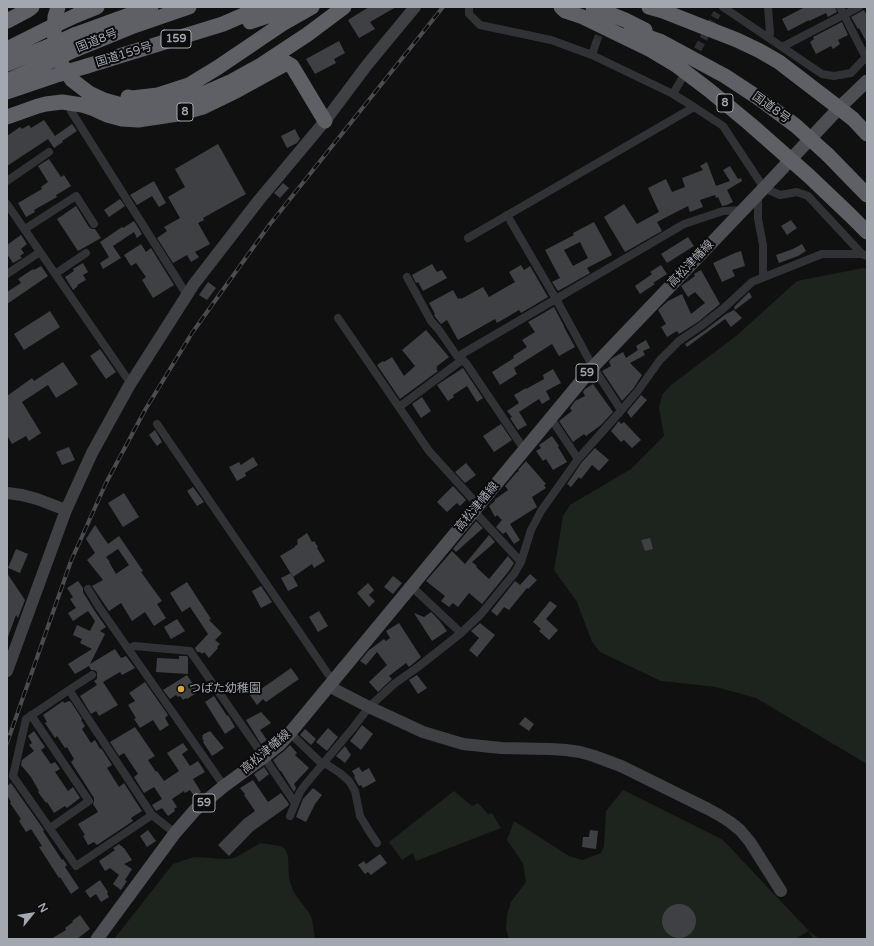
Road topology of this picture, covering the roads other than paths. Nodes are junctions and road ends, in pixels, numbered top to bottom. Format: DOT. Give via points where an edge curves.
graph roads {
  1 [pos="32,7"];
  2 [pos="58,7"];
  3 [pos="96,7"];
  4 [pos="151,7"];
  5 [pos="189,7"];
  6 [pos="262,7"];
  7 [pos="290,7"];
  8 [pos="312,7"];
  9 [pos="344,7"];
  10 [pos="415,7"];
  11 [pos="469,7"];
  12 [pos="563,7"];
  13 [pos="593,7"];
  14 [pos="649,7"];
  15 [pos="768,7"];
  16 [pos="859,7"];
  17 [pos="720,9"];
  18 [pos="73,11"];
  19 [pos="842,11"];
  20 [pos="7,21"];
  21 [pos="183,37"];
  22 [pos="769,38"];
  23 [pos="660,41"];
  24 [pos="75,42"];
  25 [pos="596,43"];
  26 [pos="782,47"];
  27 [pos="7,49"];
  28 [pos="592,55"];
  29 [pos="866,60"];
  30 [pos="7,64"];
  31 [pos="681,80"];
  32 [pos="7,81"];
  33 [pos="867,81"];
  34 [pos="7,92"];
  35 [pos="673,94"];
  36 [pos="72,103"];
  37 [pos="694,108"];
  38 [pos="839,108"];
  39 [pos="7,117"];
  40 [pos="325,121"];
  41 [pos="867,134"];
  42 [pos="49,152"];
  43 [pos="790,160"];
  44 [pos="7,181"];
  45 [pos="761,191"];
  46 [pos="867,195"];
  47 [pos="7,205"];
  48 [pos="742,210"];
  49 [pos="507,215"];
  50 [pos="94,224"];
  51 [pos="25,230"];
  52 [pos="867,232"];
  53 [pos="468,238"];
  54 [pos="40,252"];
  55 [pos="86,254"];
  56 [pos="865,255"];
  57 [pos="7,274"];
  58 [pos="55,274"];
  59 [pos="407,277"];
  60 [pos="763,277"];
  61 [pos="187,295"];
  62 [pos="556,299"];
  63 [pos="338,318"];
  64 [pos="462,360"];
  65 [pos="593,367"];
  66 [pos="131,384"];
  67 [pos="399,407"];
  68 [pos="621,410"];
  69 [pos="550,417"];
  70 [pos="157,424"];
  71 [pos="524,449"];
  72 [pos="578,459"];
  73 [pos="7,493"];
  74 [pos="476,507"];
  75 [pos="66,510"];
  76 [pos="521,562"];
  77 [pos="411,586"];
  78 [pos="88,589"];
  79 [pos="461,633"];
  80 [pos="11,646"];
  81 [pos="129,649"];
  82 [pos="7,672"];
  83 [pos="92,675"];
  84 [pos="332,682"];
  85 [pos="69,690"];
  86 [pos="369,708"];
  87 [pos="32,716"];
  88 [pos="290,733"];
  89 [pos="264,757"];
  90 [pos="323,763"];
  91 [pos="224,786"];
  92 [pos="295,803"];
  93 [pos="152,815"];
  94 [pos="290,816"];
  95 [pos="50,828"];
  96 [pos="175,833"];
  97 [pos="377,843"];
  98 [pos="781,891"];
  99 [pos="97,939"];
  1 -- 20 [label="highway"];
  2 -- 9 [label="highway" via="54,33 57,50 62,65 72,80 88,93 104,100 126,106 149,107 200,95 232,80 261,65"];
  3 -- 18 [label="highway"];
  4 -- 24 [label="highway, 国道8号"];
  5 -- 24 [label="highway, 国道8号" via="131,27"];
  6 -- 21 [label="highway, 国道159号 / 159" via="223,24"];
  7 -- 21 [label="highway" via="214,34"];
  8 -- 18 [label="highway" via="267,33 189,85 158,95 132,98 96,86 84,77 71,60 64,30 66,11"];
  10 -- 40 [label="street"];
  11 -- 28 [label="street" via="469,14 480,25 551,40"];
  12 -- 23 [label="highway, 国道8号 / 8"];
  12 -- 43 [label="highway, 8" via="565,11 583,17 644,47 676,66 709,90"];
  13 -- 23 [label="highway, 国道8号 / 8" via="652,33"];
  14 -- 38 [label="highway" via="760,51 779,62"];
  15 -- 22 [label="street"];
  16 -- 19 [label="street"];
  17 -- 22 [label="street"];
  18 -- 27 [label="highway, bridge" via="47,29"];
  19 -- 26 [label="street"];
  19 -- 29 [label="street"];
  21 -- 34 [label="highway, 国道159号 / 159, bridge"];
  22 -- 26 [label="street"];
  23 -- 46 [label="highway, 国道8号 / 8, bridge" via="725,76 760,99 796,126"];
  24 -- 30 [label="highway, 国道8号, bridge" via="42,49"];
  24 -- 32 [label="highway, 国道8号, bridge" via="53,60"];
  25 -- 28 [label="street"];
  26 -- 29 [label="street" via="822,74 834,76 851,73"];
  28 -- 35 [label="street"];
  31 -- 35 [label="street"];
  33 -- 38 [label="main road, 高松津幡線 / 59"];
  35 -- 37 [label="street"];
  36 -- 39 [label="highway, 8" via="46,104"];
  36 -- 40 [label="highway, 8" via="122,119 138,120 178,114 203,107 287,64 292,66"];
  36 -- 61 [label="street" via="71,111"];
  37 -- 45 [label="street" via="723,126"];
  37 -- 49 [label="street"];
  38 -- 41 [label="highway"];
  38 -- 43 [label="main road, 高松津幡線 / 59"];
  40 -- 61 [label="street" via="259,200"];
  42 -- 44 [label="street"];
  43 -- 45 [label="main road, 高松津幡線 / 59"];
  43 -- 52 [label="highway, 8"];
  45 -- 48 [label="main road, 高松津幡線 / 59"];
  45 -- 56 [label="street" via="780,195 797,192 808,196"];
  45 -- 60 [label="street" via="758,219 763,245"];
  47 -- 51 [label="street"];
  48 -- 62 [label="street" via="723,211 684,224"];
  48 -- 65 [label="main road, 高松津幡線 / 59"];
  49 -- 53 [label="street"];
  49 -- 62 [label="street"];
  50 -- 51 [label="street" via="76,196"];
  51 -- 54 [label="street"];
  54 -- 57 [label="street"];
  54 -- 58 [label="street"];
  55 -- 58 [label="street"];
  56 -- 60 [label="street" via="822,254"];
  58 -- 66 [label="street"];
  59 -- 64 [label="street" via="431,321"];
  60 -- 68 [label="street" via="752,282 724,308 679,341 660,360"];
  61 -- 66 [label="street"];
  62 -- 64 [label="street" via="462,354"];
  62 -- 65 [label="street"];
  63 -- 67 [label="street"];
  64 -- 67 [label="street"];
  64 -- 71 [label="street"];
  65 -- 68 [label="street"];
  65 -- 69 [label="main road, 高松津幡線 / 59"];
  66 -- 75 [label="street" via="92,452"];
  67 -- 74 [label="street" via="429,451"];
  68 -- 72 [label="street"];
  69 -- 71 [label="main road, 高松津幡線 / 59"];
  69 -- 72 [label="street"];
  70 -- 84 [label="street"];
  71 -- 74 [label="main road, 高松津幡線 / 59"];
  72 -- 76 [label="street" via="541,511 531,530"];
  73 -- 75 [label="street" via="30,497"];
  74 -- 76 [label="street"];
  74 -- 77 [label="main road, 高松津幡線 / 59"];
  75 -- 80 [label="street"];
  76 -- 79 [label="street" via="481,614"];
  77 -- 79 [label="street"];
  77 -- 84 [label="main road, 高松津幡線 / 59"];
  78 -- 81 [label="street"];
  79 -- 86 [label="street" via="394,684"];
  80 -- 82 [label="street"];
  81 -- 89 [label="street" via="134,646 190,651"];
  81 -- 91 [label="street"];
  83 -- 85 [label="street"];
  84 -- 86 [label="street" via="336,690"];
  84 -- 88 [label="main road, 高松津幡線 / 59"];
  85 -- 87 [label="street"];
  85 -- 93 [label="street"];
  86 -- 90 [label="street"];
  86 -- 98 [label="street" via="423,732 463,744 566,750 594,756 621,766 730,822 750,842"];
  87 -- 95 [label="street" via="26,719 13,776"];
  87 -- 95 [label="street" via="89,801"];
  88 -- 89 [label="main road, 高松津幡線 / 59"];
  88 -- 90 [label="street"];
  89 -- 91 [label="main road, 高松津幡線 / 59"];
  89 -- 92 [label="street"];
  90 -- 92 [label="street" via="300,792"];
  90 -- 97 [label="street" via="349,781 355,791 360,816"];
  91 -- 96 [label="main road, 高松津幡線 / 59" via="195,810"];
  92 -- 94 [label="street"];
  93 -- 95 [label="street" via="76,866"];
  93 -- 96 [label="street"];
  96 -- 99 [label="main road, 高松津幡線 / 59"];
}
